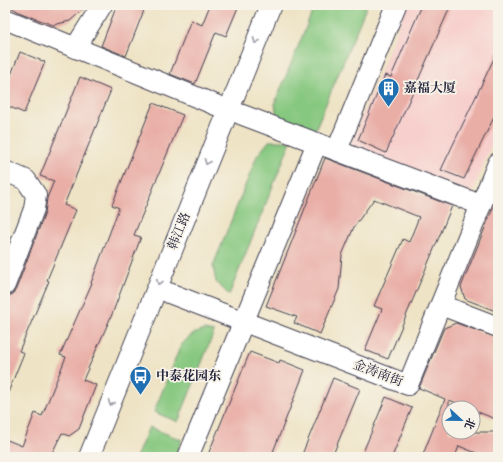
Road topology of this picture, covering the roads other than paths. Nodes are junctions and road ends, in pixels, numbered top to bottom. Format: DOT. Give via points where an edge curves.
graph roads {
  1 [pos="102,5"];
  2 [pos="271,5"];
  3 [pos="285,5"];
  4 [pos="396,5"];
  5 [pos="5,19"];
  6 [pos="76,48"];
  7 [pos="234,112"];
  8 [pos="317,143"];
  9 [pos="337,150"];
  10 [pos="498,162"];
  11 [pos="5,171"];
  12 [pos="481,205"];
  13 [pos="5,285"];
  14 [pos="169,293"];
  15 [pos="441,305"];
  16 [pos="244,322"];
  17 [pos="498,327"];
  18 [pos="89,457"];
  19 [pos="103,457"];
  20 [pos="188,457"];
  1 -- 6 [label="street"];
  2 -- 7 [label="street, 韩江路, one-way"];
  3 -- 7 [label="street, 韩江路"];
  4 -- 9 [label="street"];
  5 -- 6 [label="street"];
  6 -- 7 [label="street"];
  7 -- 8 [label="street"];
  7 -- 14 [label="street, 韩江路"];
  7 -- 18 [label="street, 韩江路, one-way"];
  8 -- 9 [label="street"];
  8 -- 16 [label="street"];
  9 -- 12 [label="street"];
  10 -- 12 [label="street, 金涛南街"];
  11 -- 13 [label="street" via="26,180 36,196 34,209"];
  12 -- 15 [label="street, 金涛南街"];
  14 -- 16 [label="street, 金涛南街"];
  14 -- 19 [label="street, 韩江路"];
  15 -- 16 [label="street, 金涛南街" via="408,385"];
  15 -- 17 [label="street"];
  16 -- 20 [label="street"];
}
